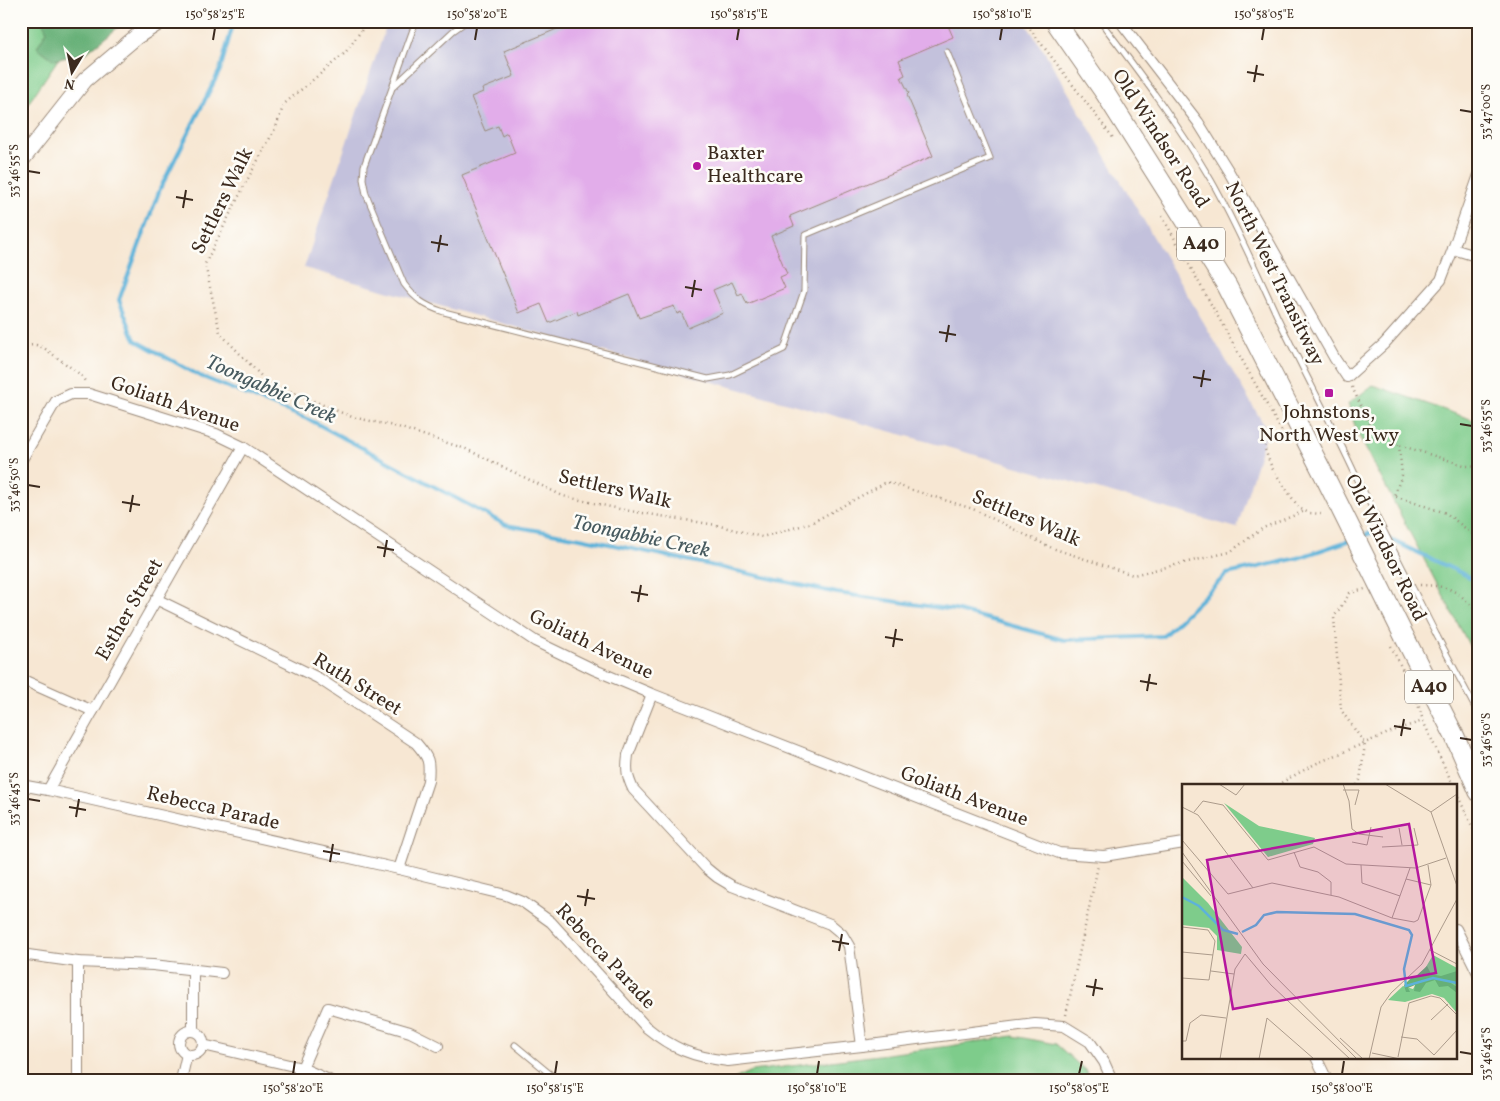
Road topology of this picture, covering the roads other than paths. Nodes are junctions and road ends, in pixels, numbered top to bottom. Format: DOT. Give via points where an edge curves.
graph roads {
  1 [pos="161,21"];
  2 [pos="416,21"];
  3 [pos="466,21"];
  4 [pos="1055,21"];
  5 [pos="1100,21"];
  6 [pos="1120,21"];
  7 [pos="947,52"];
  8 [pos="392,88"];
  9 [pos="21,161"];
  10 [pos="1479,176"];
  11 [pos="1453,249"];
  12 [pos="1479,257"];
  13 [pos="243,447"];
  14 [pos="21,461"];
  15 [pos="156,599"];
  16 [pos="21,679"];
  17 [pos="652,694"];
  18 [pos="93,711"];
  19 [pos="1479,716"];
  20 [pos="1455,737"];
  21 [pos="1479,775"];
  22 [pos="21,785"];
  23 [pos="48,790"];
  24 [pos="1479,792"];
  25 [pos="1182,843"];
  26 [pos="399,869"];
  27 [pos="1458,933"];
  28 [pos="21,954"];
  29 [pos="78,962"];
  30 [pos="193,971"];
  31 [pos="222,973"];
  32 [pos="1479,975"];
  33 [pos="193,1031"];
  34 [pos="203,1045"];
  35 [pos="516,1045"];
  36 [pos="438,1046"];
  37 [pos="862,1046"];
  38 [pos="187,1054"];
  39 [pos="1316,1058"];
  40 [pos="302,1068"];
  41 [pos="550,1074"];
  42 [pos="78,1080"];
  43 [pos="181,1080"];
  44 [pos="294,1080"];
  45 [pos="328,1080"];
  46 [pos="540,1080"];
  47 [pos="555,1080"];
  48 [pos="1112,1080"];
  49 [pos="1327,1080"];
  1 -- 9 [label="street" via="136,37 85,80"];
  2 -- 8 [label="lane"];
  3 -- 8 [label="lane"];
  4 -- 20 [label="highway, Old Windsor Road / A40, bridge" via="1105,93 1227,286"];
  5 -- 19 [label="lane, North West Transitway, bridge" via="1180,129 1212,181 1356,476"];
  6 -- 11 [label="street, Old Windsor Road" via="1198,122 1347,377 1384,344 1440,280"];
  7 -- 8 [label="lane" via="990,158 805,235 804,291 784,349 730,375 708,379 444,312 413,296 404,284 366,194 363,179 364,166"];
  10 -- 11 [label="street"];
  11 -- 12 [label="street"];
  13 -- 14 [label="street, Goliath Avenue" via="216,434 89,394 71,394 56,401"];
  13 -- 15 [label="street, Esther Street"];
  13 -- 17 [label="street, Goliath Avenue" via="535,641"];
  15 -- 18 [label="street, Esther Street"];
  15 -- 26 [label="street, Ruth Street" via="318,678 416,743 427,756 428,781"];
  16 -- 18 [label="street"];
  17 -- 25 [label="street, Goliath Avenue" via="1059,853 1100,856"];
  17 -- 37 [label="street" via="628,755 627,777 633,789 717,877 732,886 830,924 842,934 849,946"];
  18 -- 23 [label="street, Esther Street"];
  20 -- 21 [label="highway, Old Windsor Road / A40"];
  20 -- 24 [label="highway, Old Windsor Road / A40"];
  22 -- 23 [label="street, Rebecca Parade"];
  23 -- 26 [label="street, Rebecca Parade"];
  26 -- 37 [label="street, Rebecca Parade" via="524,902 551,922 646,1027 678,1049 728,1061"];
  27 -- 32 [label="street"];
  28 -- 29 [label="street"];
  29 -- 30 [label="street" via="153,965"];
  29 -- 42 [label="street"];
  30 -- 31 [label="street"];
  30 -- 33 [label="street"];
  33 -- 34 [label="street" via="201,1036"];
  33 -- 38 [label="street" via="183,1034 179,1042"];
  34 -- 38 [label="street" via="197,1053"];
  34 -- 40 [label="street"];
  35 -- 41 [label="lane"];
  36 -- 40 [label="street" via="410,1032 328,1008"];
  37 -- 48 [label="street, Rebecca Parade" via="1035,1024 1064,1026 1090,1042"];
  38 -- 43 [label="street"];
  39 -- 49 [label="street"];
  40 -- 44 [label="street"];
  40 -- 45 [label="street"];
  41 -- 46 [label="lane"];
  41 -- 47 [label="lane"];
}
